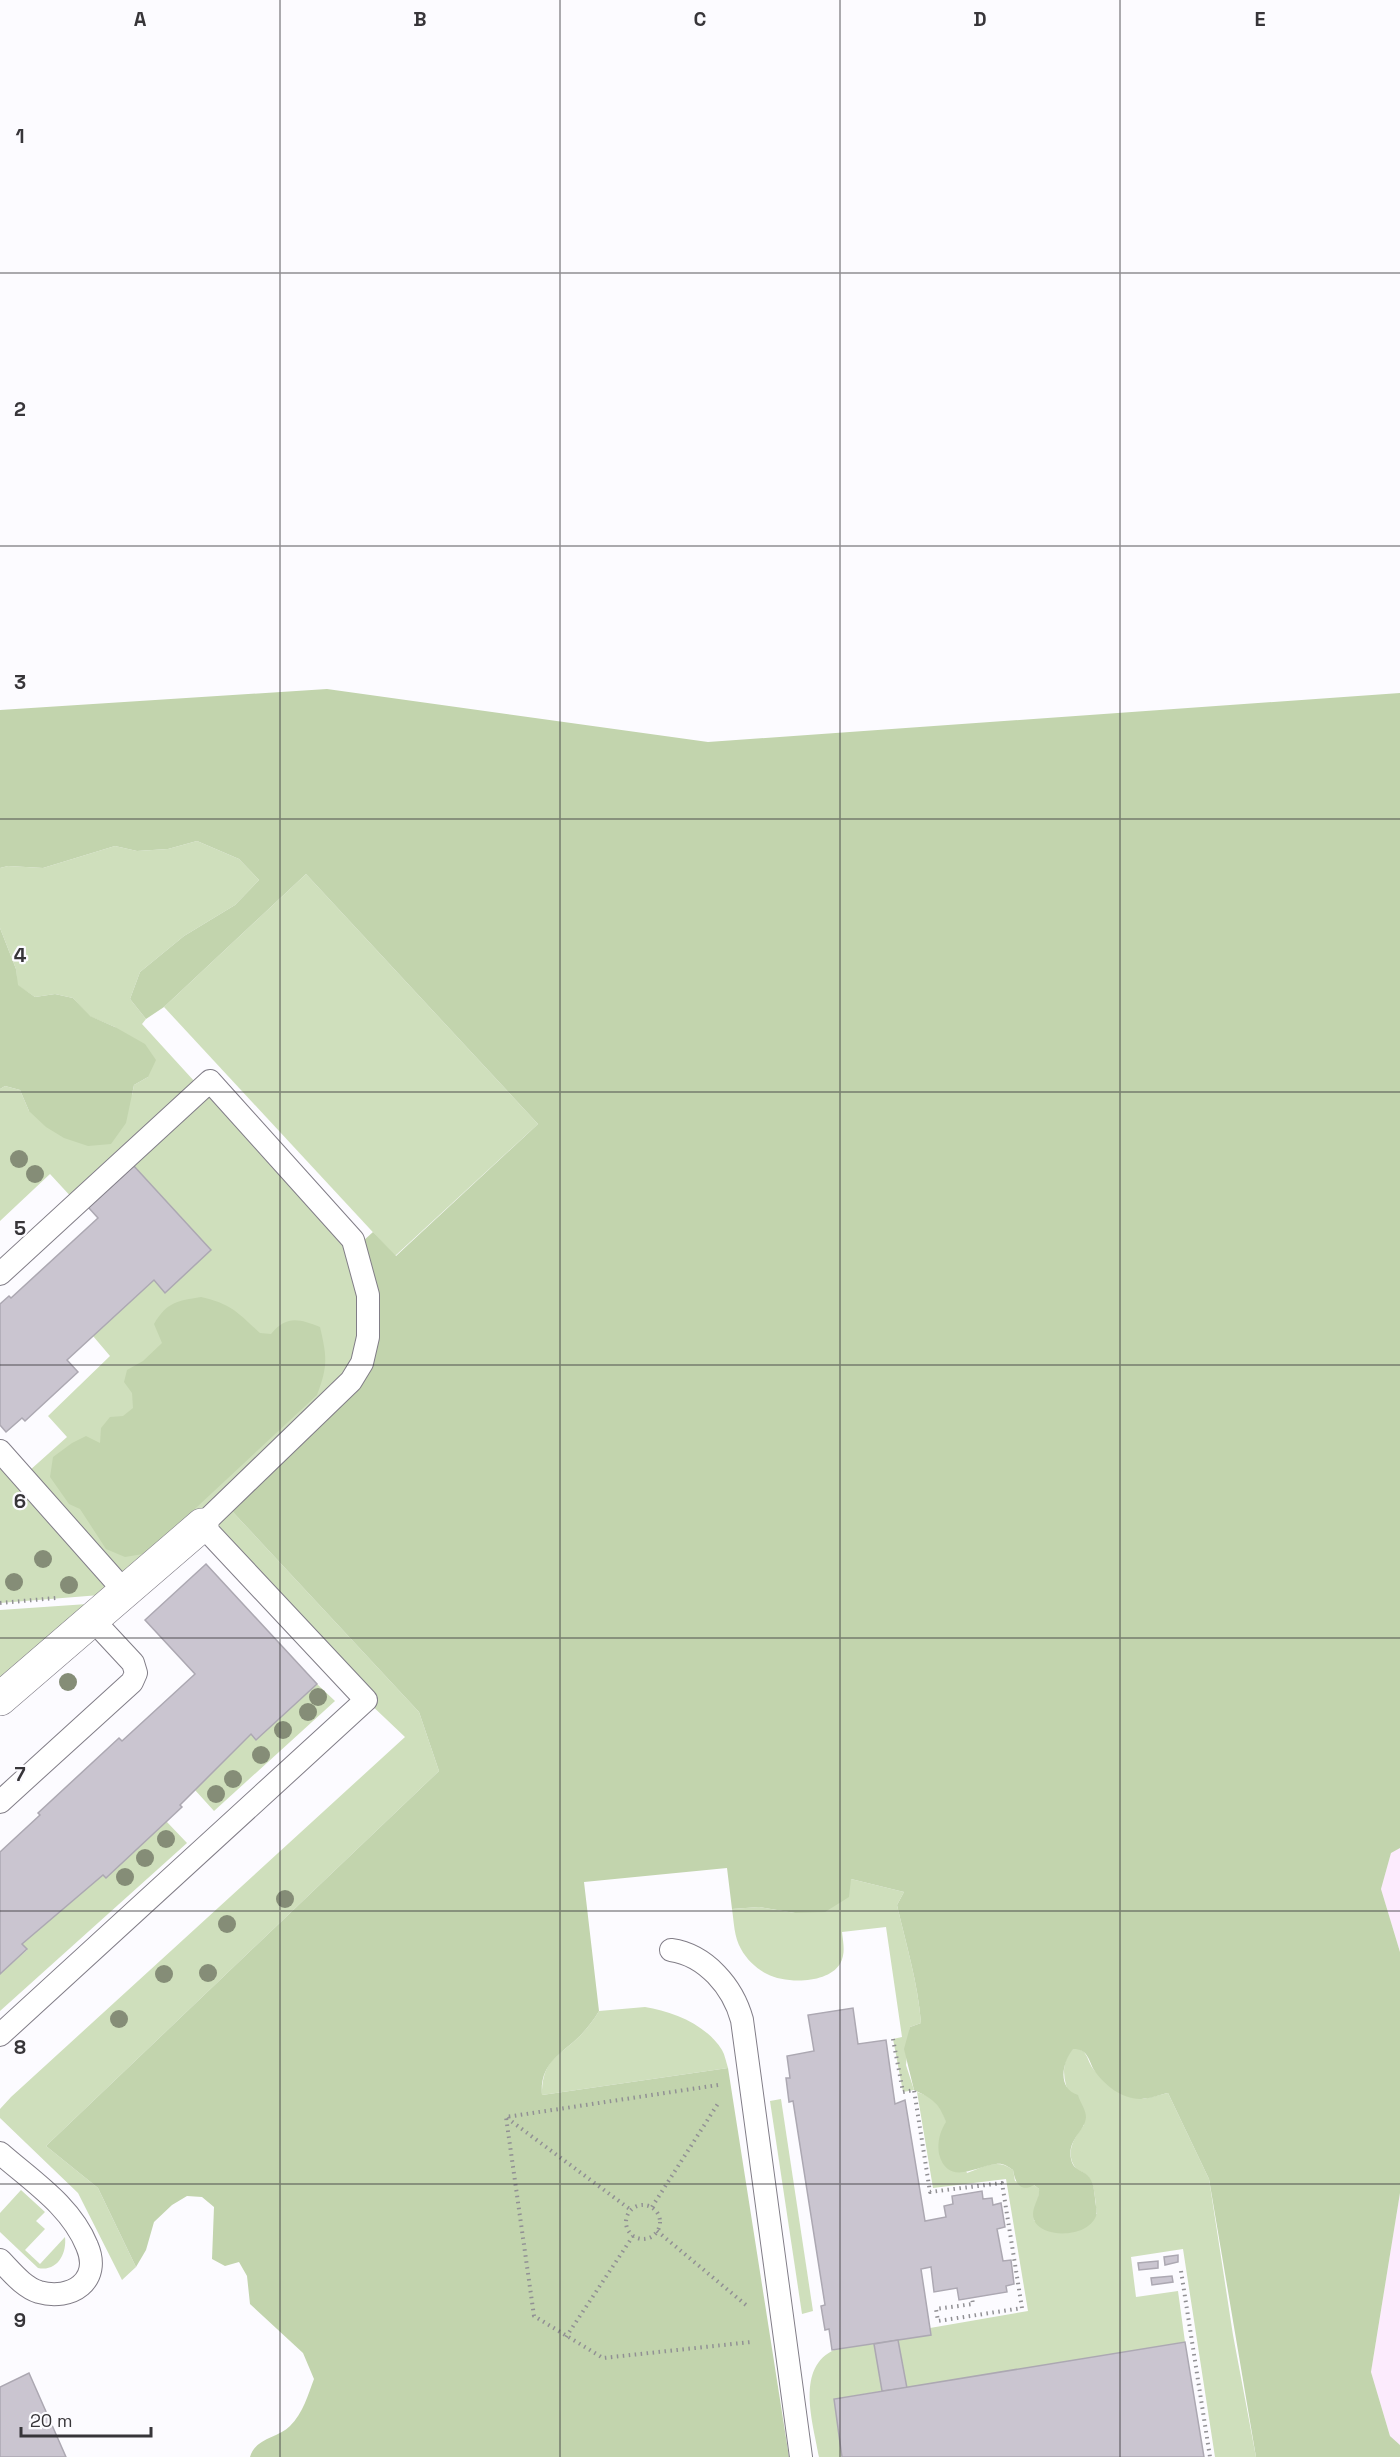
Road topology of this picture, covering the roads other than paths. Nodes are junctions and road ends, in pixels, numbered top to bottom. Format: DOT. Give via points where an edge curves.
graph roads {
  1 [pos="0,1274"];
  2 [pos="0,1451"];
  3 [pos="202,1525"];
  4 [pos="126,1593"];
  5 [pos="93,1620"];
  6 [pos="0,1699"];
  7 [pos="0,1802"];
  8 [pos="671,1950"];
  9 [pos="0,2035"];
  10 [pos="0,2153"];
  11 [pos="0,2260"];
  12 [pos="801,2457"];
  1 -- 3 [label="lane" via="210,1081 353,1240 368,1295 368,1336 362,1363 351,1381"];
  2 -- 4 [label="lane"];
  3 -- 4 [label="street"];
  3 -- 9 [label="lane" via="366,1700"];
  4 -- 5 [label="street"];
  5 -- 6 [label="street"];
  5 -- 7 [label="lane" via="133,1663 136,1673 132,1682"];
  8 -- 12 [label="lane" via="707,1966 729,1991 740,2012"];
  10 -- 11 [label="lane" via="66,2210 84,2238 92,2267 86,2281 59,2294 30,2288"];
}
